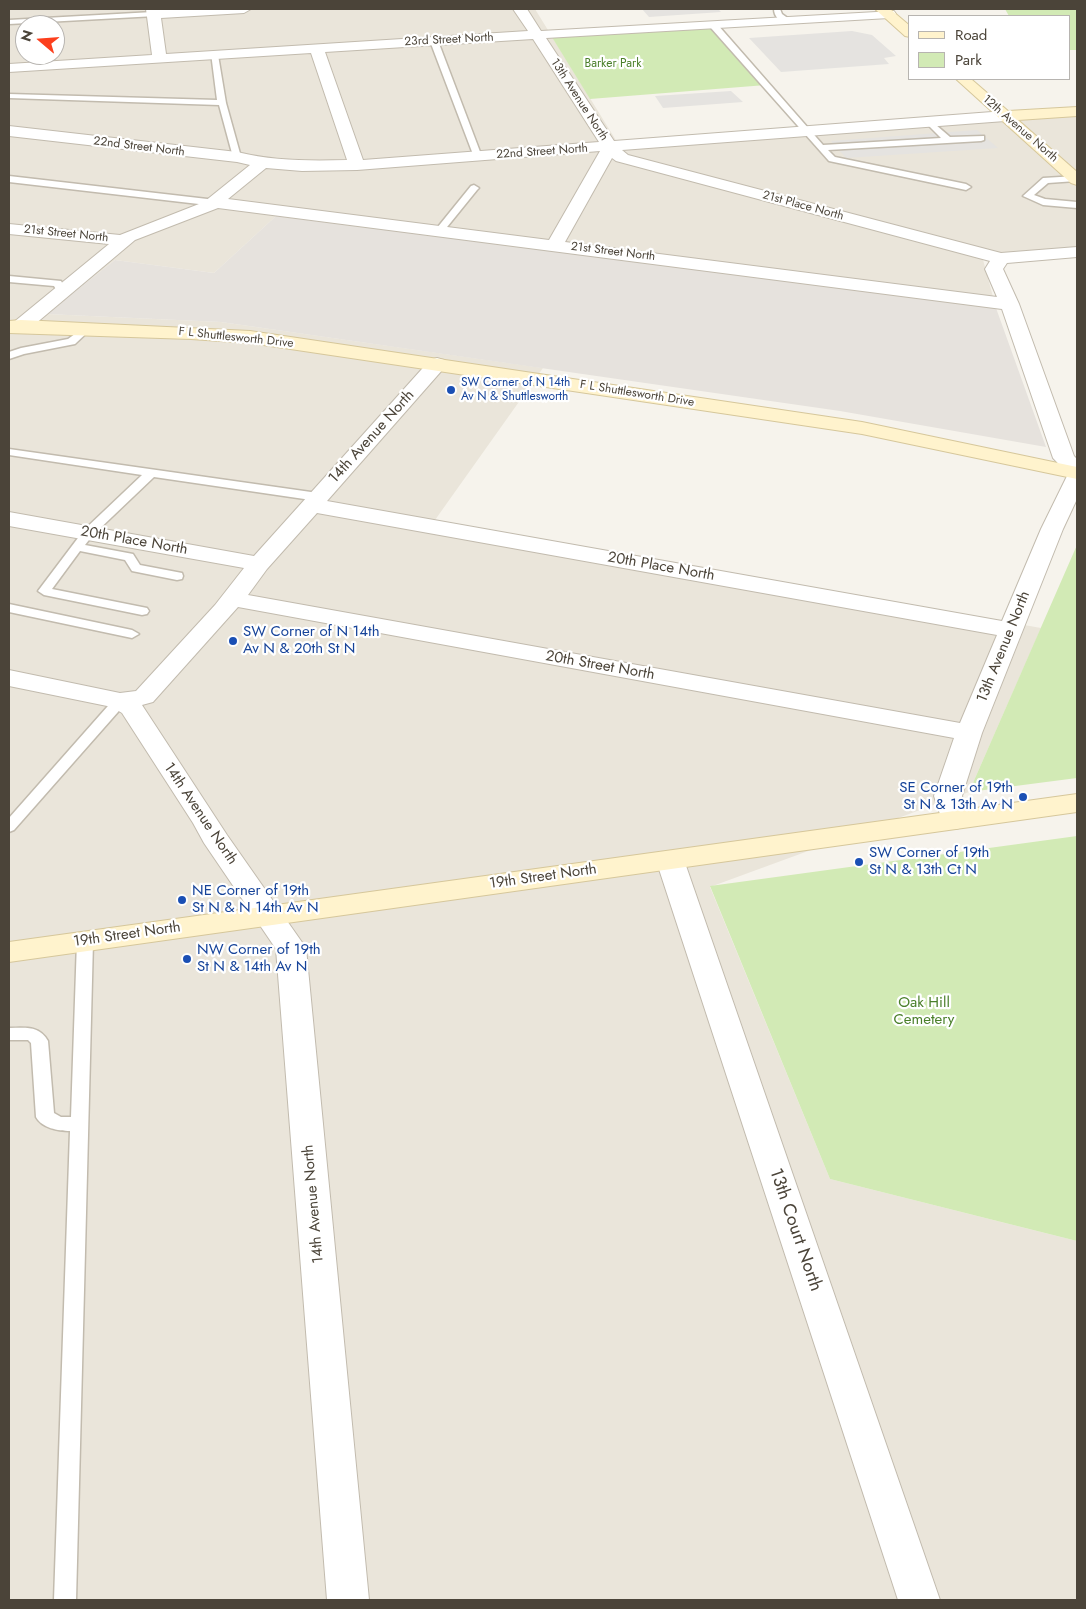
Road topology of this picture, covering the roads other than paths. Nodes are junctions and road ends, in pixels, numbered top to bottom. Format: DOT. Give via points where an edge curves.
graph roads {
  1 [pos="244,9"];
  2 [pos="520,9"];
  3 [pos="777,9"];
  4 [pos="153,11"];
  5 [pos="885,12"];
  6 [pos="786,21"];
  7 [pos="9,22"];
  8 [pos="714,26"];
  9 [pos="908,31"];
  10 [pos="537,35"];
  11 [pos="434,41"];
  12 [pos="317,49"];
  13 [pos="214,55"];
  14 [pos="160,59"];
  15 [pos="9,68"];
  16 [pos="963,80"];
  17 [pos="9,96"];
  18 [pos="222,102"];
  19 [pos="1077,111"];
  20 [pos="1005,116"];
  21 [pos="929,122"];
  22 [pos="9,131"];
  23 [pos="805,131"];
  24 [pos="981,138"];
  25 [pos="948,140"];
  26 [pos="610,147"];
  27 [pos="821,148"];
  28 [pos="237,157"];
  29 [pos="478,157"];
  30 [pos="262,163"];
  31 [pos="357,165"];
  32 [pos="9,179"];
  33 [pos="1076,179"];
  34 [pos="966,187"];
  35 [pos="474,188"];
  36 [pos="216,203"];
  37 [pos="1077,205"];
  38 [pos="9,229"];
  39 [pos="440,230"];
  40 [pos="122,240"];
  41 [pos="555,245"];
  42 [pos="1077,252"];
  43 [pos="1001,258"];
  44 [pos="9,279"];
  45 [pos="62,291"];
  46 [pos="1010,304"];
  47 [pos="13,326"];
  48 [pos="86,329"];
  49 [pos="9,356"];
  50 [pos="437,364"];
  51 [pos="9,452"];
  52 [pos="1077,471"];
  53 [pos="152,473"];
  54 [pos="1077,477"];
  55 [pos="314,501"];
  56 [pos="9,519"];
  57 [pos="83,540"];
  58 [pos="259,564"];
  59 [pos="177,576"];
  60 [pos="231,599"];
  61 [pos="9,608"];
  62 [pos="142,610"];
  63 [pos="1010,630"];
  64 [pos="132,634"];
  65 [pos="9,678"];
  66 [pos="120,701"];
  67 [pos="969,733"];
  68 [pos="1077,803"];
  69 [pos="15,811"];
  70 [pos="956,820"];
  71 [pos="9,827"];
  72 [pos="670,860"];
  73 [pos="270,915"];
  74 [pos="85,941"];
  75 [pos="9,952"];
  76 [pos="9,1034"];
  77 [pos="79,1124"];
  78 [pos="65,1600"];
  79 [pos="348,1600"];
  80 [pos="920,1600"];
  1 -- 4 [label="street"];
  2 -- 10 [label="street, 13th Avenue North"];
  3 -- 6 [label="lane" via="778,15"];
  4 -- 7 [label="lane"];
  4 -- 14 [label="street"];
  5 -- 6 [label="street, 23rd Street North"];
  5 -- 9 [label="street"];
  6 -- 8 [label="street, 23rd Street North"];
  8 -- 10 [label="street, 23rd Street North"];
  8 -- 23 [label="lane"];
  10 -- 11 [label="street, 23rd Street North"];
  10 -- 26 [label="street, 13th Avenue North"];
  11 -- 12 [label="street, 23rd Street North"];
  11 -- 29 [label="lane"];
  12 -- 13 [label="street, 23rd Street North"];
  12 -- 31 [label="street"];
  13 -- 14 [label="street, 23rd Street North"];
  13 -- 18 [label="lane"];
  14 -- 15 [label="street, 23rd Street North"];
  16 -- 20 [label="street, 12th Avenue North"];
  17 -- 18 [label="lane"];
  18 -- 28 [label="lane"];
  19 -- 20 [label="street, 22nd Street North"];
  20 -- 21 [label="street, 22nd Street North"];
  20 -- 33 [label="street, 12th Avenue North"];
  21 -- 23 [label="street, 22nd Street North"];
  21 -- 25 [label="lane"];
  22 -- 28 [label="street, 22nd Street North"];
  23 -- 26 [label="street, 22nd Street North"];
  23 -- 27 [label="lane"];
  24 -- 25 [label="lane"];
  25 -- 27 [label="lane"];
  26 -- 29 [label="street, 22nd Street North"];
  26 -- 41 [label="street, 13th Avenue North"];
  26 -- 43 [label="street, 21st Place North" via="622,158"];
  27 -- 34 [label="lane" via="832,159"];
  28 -- 30 [label="street, 22nd Street North"];
  29 -- 31 [label="street, 22nd Street North"];
  30 -- 31 [label="street, 22nd Street North"];
  30 -- 36 [label="street"];
  32 -- 36 [label="lane"];
  33 -- 37 [label="lane" via="1046,180 1028,196 1044,202"];
  35 -- 39 [label="lane"];
  36 -- 39 [label="street, 21st Street North"];
  36 -- 40 [label="street"];
  38 -- 40 [label="street, 21st Street North"];
  39 -- 41 [label="street, 21st Street North"];
  40 -- 45 [label="street"];
  41 -- 46 [label="street, 21st Street North"];
  42 -- 43 [label="street"];
  43 -- 46 [label="street" via="994,269"];
  44 -- 45 [label="lane" via="57,284"];
  45 -- 47 [label="street"];
  46 -- 52 [label="street" via="1064,458"];
  47 -- 48 [label="street, F L Shuttlesworth Drive"];
  48 -- 49 [label="lane" via="71,342"];
  48 -- 50 [label="street, F L Shuttlesworth Drive" via="250,338"];
  50 -- 52 [label="street, F L Shuttlesworth Drive" via="862,428"];
  50 -- 55 [label="street, 14th Avenue North"];
  51 -- 53 [label="lane"];
  53 -- 55 [label="lane"];
  53 -- 57 [label="lane"];
  54 -- 63 [label="street, 13th Avenue North"];
  55 -- 58 [label="street, 14th Avenue North"];
  55 -- 63 [label="street, 20th Place North"];
  56 -- 57 [label="street, 20th Place North"];
  57 -- 58 [label="street, 20th Place North"];
  57 -- 59 [label="lane" via="129,557 136,568"];
  57 -- 62 [label="lane" via="44,590"];
  58 -- 60 [label="street, 14th Avenue North"];
  60 -- 66 [label="street, 14th Avenue North" via="144,697"];
  60 -- 67 [label="street, 20th Street North"];
  61 -- 64 [label="lane"];
  63 -- 67 [label="street, 13th Avenue North"];
  65 -- 66 [label="street"];
  66 -- 69 [label="lane"];
  66 -- 73 [label="street, 14th Avenue North" via="131,708 214,837"];
  67 -- 70 [label="street, 13th Avenue North" via="948,796"];
  68 -- 70 [label="street, 19th Street North"];
  69 -- 71 [label="lane"];
  70 -- 72 [label="street, 19th Street North"];
  72 -- 73 [label="street, 19th Street North"];
  72 -- 80 [label="street, 13th Court North"];
  73 -- 74 [label="street, 19th Street North"];
  73 -- 79 [label="street, 14th Avenue North" via="291,948"];
  74 -- 75 [label="street, 19th Street North"];
  74 -- 77 [label="lane"];
  76 -- 77 [label="lane" via="32,1034 39,1041 45,1117 59,1124"];
  77 -- 78 [label="lane"];
}
